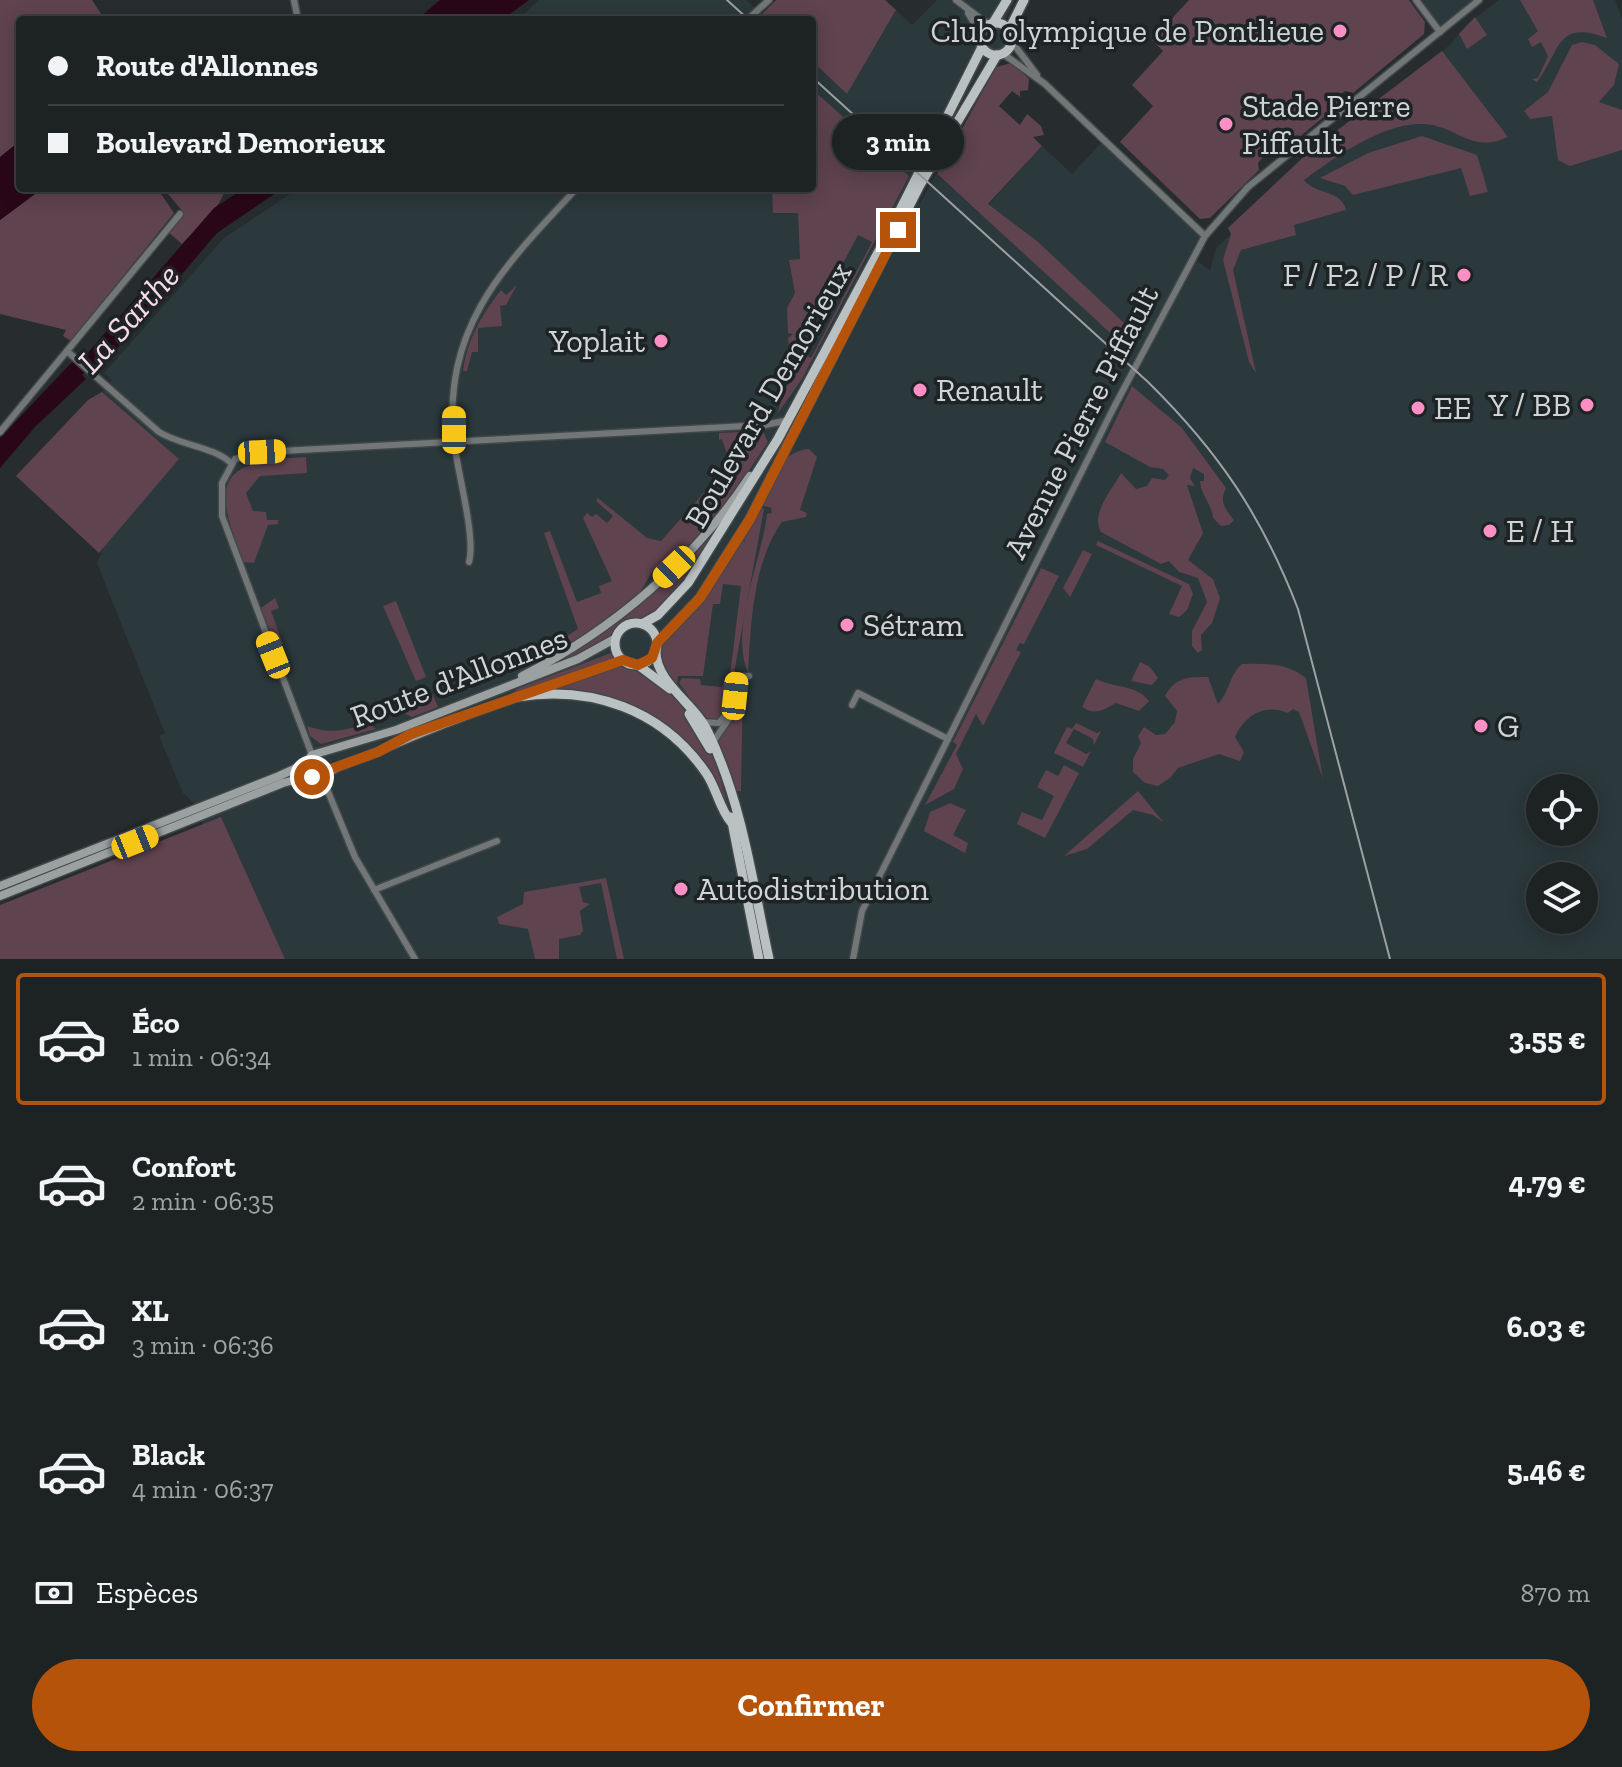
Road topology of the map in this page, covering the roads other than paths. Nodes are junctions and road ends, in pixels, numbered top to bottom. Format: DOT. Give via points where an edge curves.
graph roads {
  1 [pos="769,0"];
  2 [pos="956,0"];
  3 [pos="1007,0"];
  4 [pos="1024,0"];
  5 [pos="1416,0"];
  6 [pos="1479,0"];
  7 [pos="966,10"];
  8 [pos="751,16"];
  9 [pos="991,24"];
  10 [pos="1009,30"];
  11 [pos="1440,32"];
  12 [pos="981,35"];
  13 [pos="1012,42"];
  14 [pos="982,47"];
  15 [pos="1000,54"];
  16 [pos="1045,84"];
  17 [pos="574,192"];
  18 [pos="180,214"];
  19 [pos="1205,236"];
  20 [pos="68,352"];
  21 [pos="807,388"];
  22 [pos="784,421"];
  23 [pos="765,425"];
  24 [pos="0,432"];
  25 [pos="777,437"];
  26 [pos="454,442"];
  27 [pos="231,463"];
  28 [pos="469,562"];
  29 [pos="642,624"];
  30 [pos="616,638"];
  31 [pos="656,647"];
  32 [pos="623,660"];
  33 [pos="638,665"];
  34 [pos="749,676"];
  35 [pos="486,695"];
  36 [pos="735,696"];
  37 [pos="517,697"];
  38 [pos="852,705"];
  39 [pos="703,722"];
  40 [pos="948,739"];
  41 [pos="713,742"];
  42 [pos="314,755"];
  43 [pos="305,764"];
  44 [pos="325,773"];
  45 [pos="309,776"];
  46 [pos="732,822"];
  47 [pos="497,841"];
  48 [pos="0,886"];
  49 [pos="374,890"];
  50 [pos="0,896"];
  51 [pos="415,959"];
  52 [pos="757,959"];
  53 [pos="769,959"];
  54 [pos="853,959"];
  1 -- 8 [label="street"];
  2 -- 7 [label="street"];
  3 -- 9 [label="main road"];
  4 -- 10 [label="main road"];
  5 -- 11 [label="street"];
  6 -- 11 [label="street, Avenue Pierre Piffault"];
  7 -- 9 [label="street"];
  7 -- 12 [label="street"];
  9 -- 10 [label="main road"];
  9 -- 12 [label="main road"];
  10 -- 13 [label="main road"];
  11 -- 19 [label="street, Avenue Pierre Piffault" via="1248,187"];
  12 -- 14 [label="main road"];
  13 -- 15 [label="main road"];
  13 -- 16 [label="street"];
  14 -- 15 [label="main road"];
  14 -- 21 [label="main road, Boulevard Demorieux"];
  15 -- 16 [label="street"];
  15 -- 31 [label="main road, Boulevard Demorieux" via="920,185 750,519 700,598"];
  16 -- 19 [label="street"];
  17 -- 26 [label="street" via="472,319 453,379"];
  18 -- 20 [label="street"];
  19 -- 40 [label="street, Avenue Pierre Piffault"];
  20 -- 24 [label="street"];
  20 -- 27 [label="street" via="159,432 218,453"];
  21 -- 22 [label="main road"];
  21 -- 25 [label="main road, Boulevard Demorieux"];
  22 -- 23 [label="street"];
  22 -- 25 [label="main road"];
  23 -- 25 [label="street"];
  23 -- 26 [label="street"];
  25 -- 29 [label="main road, Boulevard Demorieux" via="688,583"];
  25 -- 35 [label="main road" via="731,504 655,586 563,653"];
  26 -- 27 [label="street" via="253,453"];
  26 -- 28 [label="street"];
  27 -- 42 [label="street" via="222,483 222,516"];
  29 -- 30 [label="main road" via="626,625"];
  29 -- 31 [label="main road" via="653,631"];
  30 -- 32 [label="main road"];
  30 -- 35 [label="main road, Route d'Allonnes"];
  31 -- 33 [label="main road" via="649,660"];
  31 -- 39 [label="main road" via="659,667"];
  32 -- 33 [label="main road"];
  32 -- 37 [label="main road, Route d'Allonnes"];
  33 -- 46 [label="main road" via="668,688 710,748"];
  34 -- 36 [label="street" via="737,678"];
  35 -- 42 [label="main road, Route d'Allonnes"];
  36 -- 39 [label="street" via="721,721"];
  36 -- 41 [label="street" via="732,717"];
  37 -- 44 [label="main road, Route d'Allonnes" via="411,734"];
  37 -- 46 [label="main road" via="595,696 640,713 687,749"];
  38 -- 40 [label="street" via="858,693"];
  39 -- 41 [label="main road"];
  40 -- 54 [label="street, Avenue Pierre Piffault" via="862,911"];
  41 -- 53 [label="main road" via="742,835"];
  42 -- 43 [label="main road"];
  42 -- 44 [label="main road, Route d'Allonnes" via="326,758"];
  43 -- 45 [label="main road"];
  43 -- 48 [label="main road"];
  44 -- 45 [label="main road, Route d'Allonnes"];
  44 -- 49 [label="street" via="355,857"];
  45 -- 50 [label="main road, Route d'Allonnes"];
  46 -- 52 [label="main road"];
  47 -- 49 [label="street"];
  49 -- 51 [label="street"];
}
